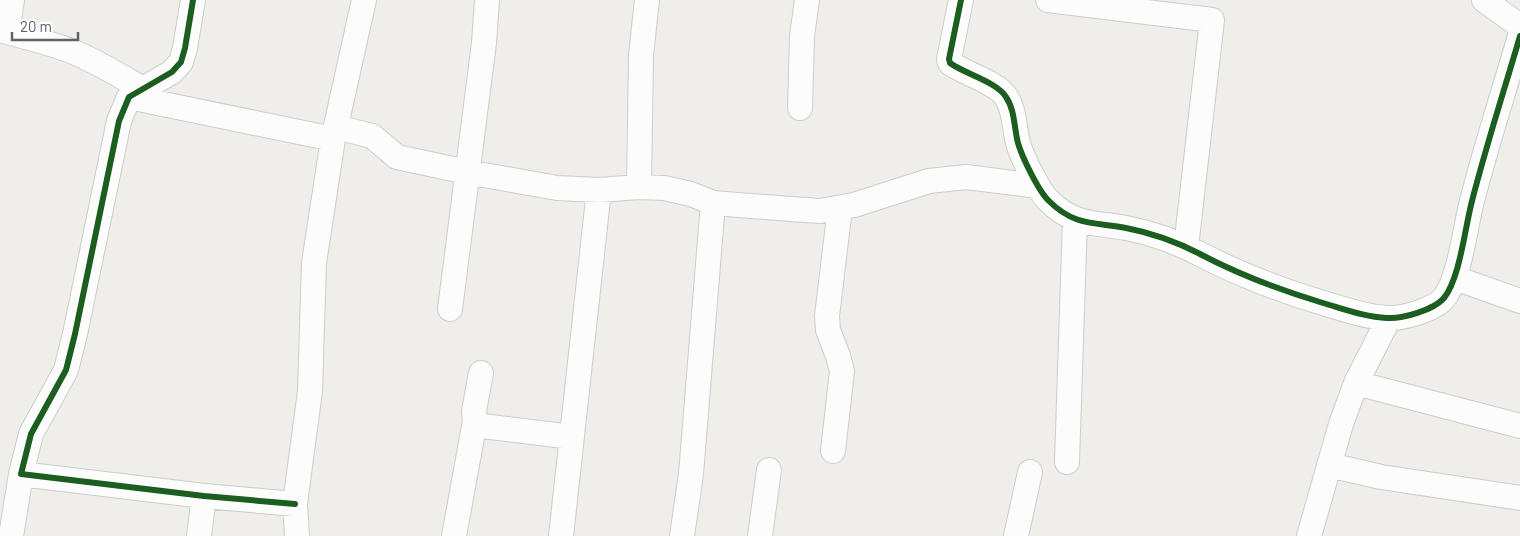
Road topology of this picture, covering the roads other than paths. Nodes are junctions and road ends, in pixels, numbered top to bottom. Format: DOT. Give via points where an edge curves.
graph roads {
  1 [pos="12,0"];
  2 [pos="193,0"];
  3 [pos="364,0"];
  4 [pos="487,0"];
  5 [pos="648,0"];
  6 [pos="807,0"];
  7 [pos="961,0"];
  8 [pos="1048,0"];
  9 [pos="1484,0"];
  10 [pos="1520,26"];
  11 [pos="4,31"];
  12 [pos="1520,36"];
  13 [pos="136,93"];
  14 [pos="800,108"];
  15 [pos="334,133"];
  16 [pos="467,172"];
  17 [pos="1038,186"];
  18 [pos="639,187"];
  19 [pos="599,190"];
  20 [pos="713,203"];
  21 [pos="840,208"];
  22 [pos="1075,220"];
  23 [pos="1186,247"];
  24 [pos="1455,278"];
  25 [pos="1520,301"];
  26 [pos="450,309"];
  27 [pos="1389,318"];
  28 [pos="482,373"];
  29 [pos="1356,384"];
  30 [pos="475,421"];
  31 [pos="1520,426"];
  32 [pos="572,437"];
  33 [pos="833,451"];
  34 [pos="1067,462"];
  35 [pos="1329,465"];
  36 [pos="769,470"];
  37 [pos="1030,472"];
  38 [pos="21,474"];
  39 [pos="204,496"];
  40 [pos="1520,498"];
  41 [pos="295,504"];
  42 [pos="8,509"];
  43 [pos="11,536"];
  44 [pos="199,536"];
  45 [pos="296,536"];
  46 [pos="454,536"];
  47 [pos="561,536"];
  48 [pos="682,536"];
  49 [pos="760,536"];
  50 [pos="1016,536"];
  51 [pos="1309,536"];
  1 -- 11 [label="street"];
  2 -- 13 [label="street" via="181,62 172,72"];
  3 -- 15 [label="street"];
  4 -- 16 [label="street"];
  5 -- 18 [label="street" via="641,55"];
  6 -- 14 [label="street" via="802,36"];
  7 -- 17 [label="street" via="949,61 1001,90 1007,98 1018,145"];
  8 -- 23 [label="street" via="1212,20"];
  9 -- 10 [label="street"];
  11 -- 13 [label="street" via="50,43 94,61"];
  12 -- 24 [label="street" via="1472,201"];
  13 -- 15 [label="street"];
  13 -- 38 [label="street" via="119,121 66,370 32,434"];
  15 -- 16 [label="street" via="372,136 397,157"];
  15 -- 41 [label="street" via="314,263 310,392"];
  16 -- 19 [label="street" via="557,188"];
  16 -- 26 [label="street"];
  17 -- 21 [label="street" via="966,176 930,181"];
  17 -- 22 [label="street" via="1047,200"];
  18 -- 19 [label="street"];
  18 -- 20 [label="street" via="664,188"];
  19 -- 32 [label="street"];
  20 -- 21 [label="street" via="820,211"];
  20 -- 48 [label="street" via="691,474"];
  21 -- 33 [label="street" via="827,316 828,330 842,371"];
  22 -- 23 [label="street" via="1159,236"];
  22 -- 34 [label="street"];
  23 -- 27 [label="street" via="1278,289 1356,313"];
  24 -- 25 [label="street"];
  24 -- 27 [label="street" via="1443,299 1420,313"];
  27 -- 29 [label="street"];
  28 -- 30 [label="street"];
  29 -- 31 [label="street"];
  29 -- 35 [label="street"];
  30 -- 32 [label="street" via="494,428"];
  30 -- 46 [label="street"];
  32 -- 47 [label="street"];
  35 -- 40 [label="street" via="1381,477"];
  35 -- 51 [label="street"];
  36 -- 49 [label="street"];
  37 -- 50 [label="street"];
  38 -- 39 [label="street"];
  38 -- 42 [label="street"];
  39 -- 41 [label="street"];
  39 -- 44 [label="street"];
  41 -- 45 [label="street"];
  42 -- 43 [label="street"];
}
